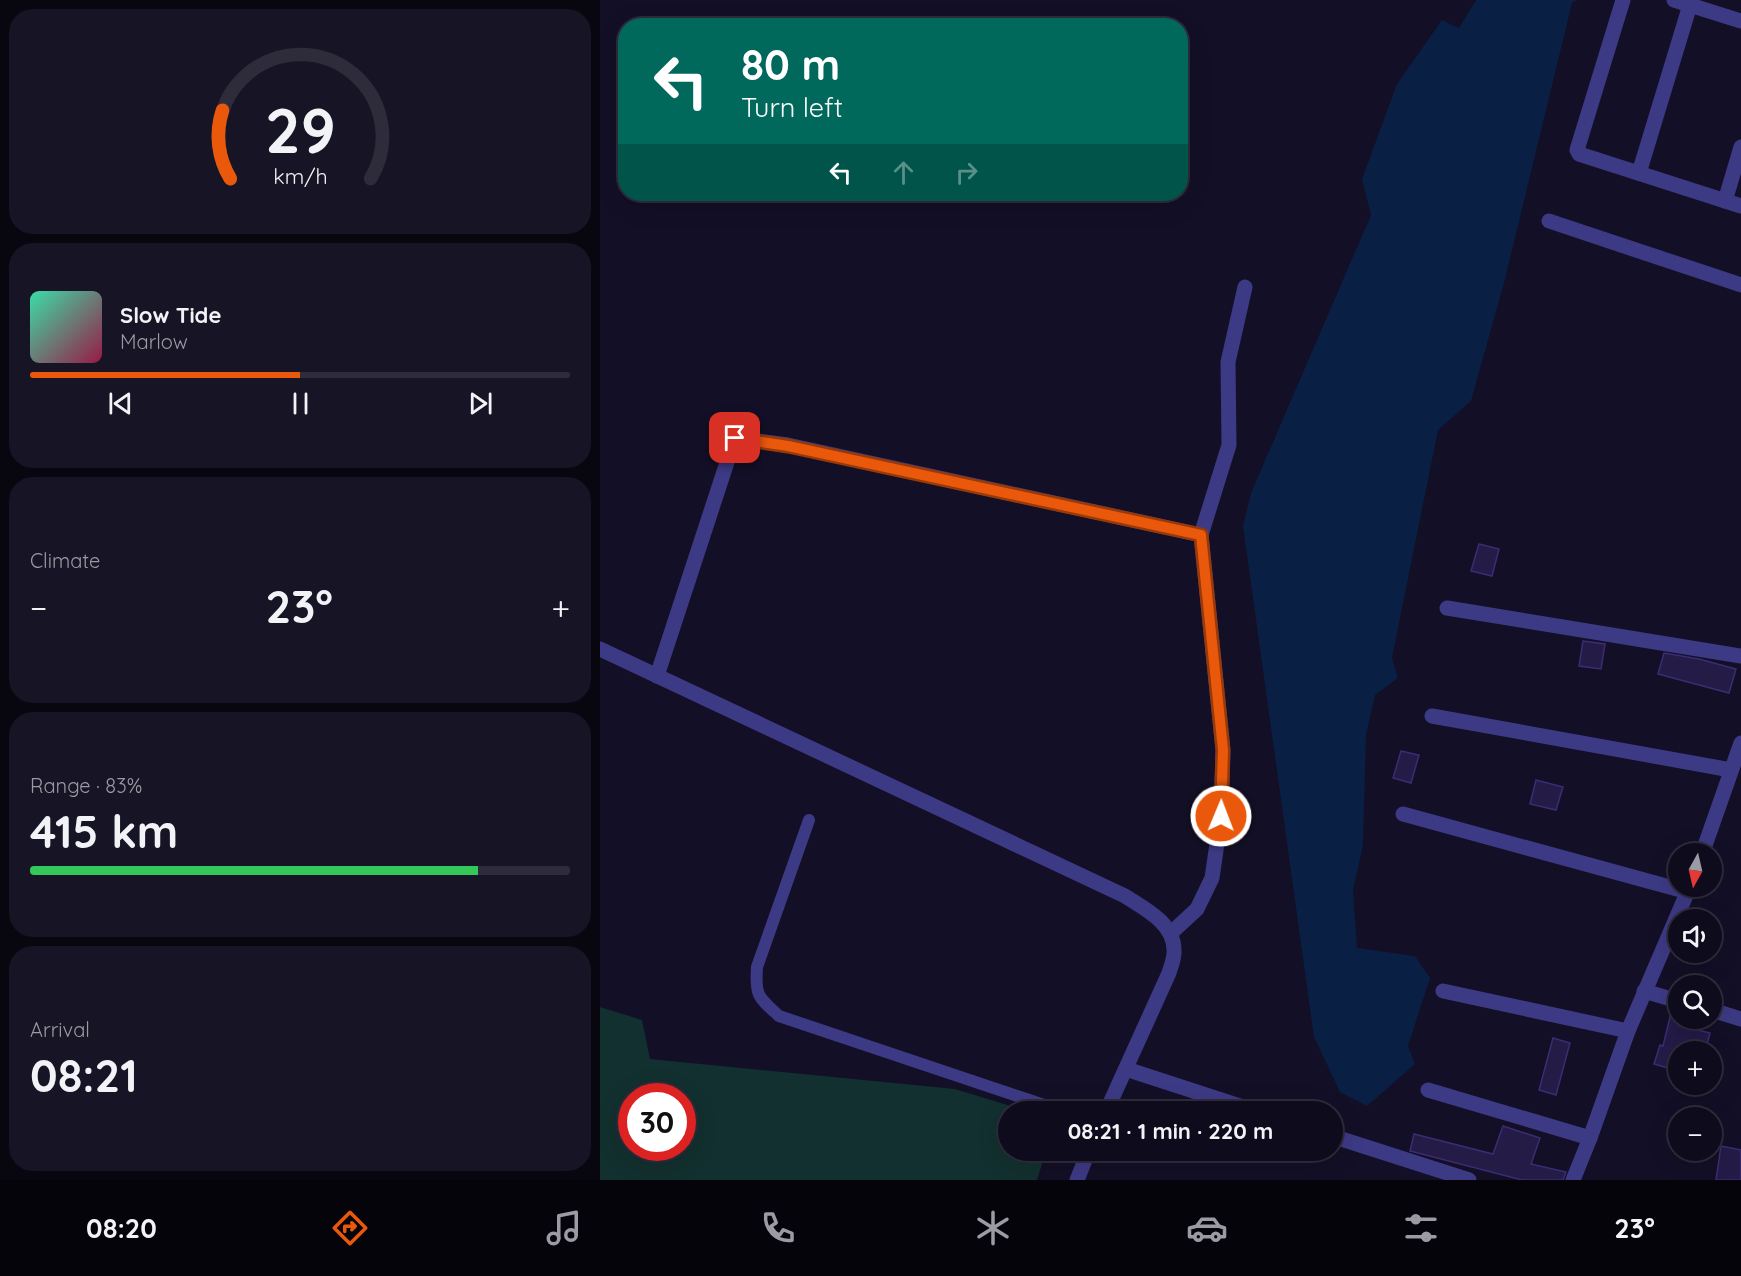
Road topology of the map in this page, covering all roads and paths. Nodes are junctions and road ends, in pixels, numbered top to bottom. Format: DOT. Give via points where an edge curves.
graph roads {
  1 [pos="1623,0"];
  2 [pos="1674,0"];
  3 [pos="1690,5"];
  4 [pos="1741,21"];
  5 [pos="1741,147"];
  6 [pos="1639,173"];
  7 [pos="1725,201"];
  8 [pos="1741,206"];
  9 [pos="1549,221"];
  10 [pos="1741,285"];
  11 [pos="1245,287"];
  12 [pos="1201,535"];
  13 [pos="1447,608"];
  14 [pos="600,649"];
  15 [pos="1741,656"];
  16 [pos="657,676"];
  17 [pos="1431,716"];
  18 [pos="1741,744"];
  19 [pos="1731,770"];
  20 [pos="1403,814"];
  21 [pos="809,820"];
  22 [pos="1705,843"];
  23 [pos="1668,883"];
  24 [pos="1685,897"];
  25 [pos="1171,933"];
  26 [pos="1644,991"];
  27 [pos="1443,992"];
  28 [pos="1668,998"];
  29 [pos="1722,1013"];
  30 [pos="1741,1018"];
  31 [pos="1628,1031"];
  32 [pos="1126,1069"];
  33 [pos="1428,1090"];
  34 [pos="1032,1101"];
  35 [pos="1111,1101"];
  36 [pos="1224,1101"];
  37 [pos="1590,1138"];
  38 [pos="1343,1140"];
  39 [pos="1085,1161"];
  40 [pos="1077,1180"];
  41 [pos="1469,1180"];
  42 [pos="1573,1180"];
  1 -- 6 [label="street" via="1577,150 1583,156"];
  2 -- 3 [label="street"];
  3 -- 4 [label="street"];
  3 -- 6 [label="street"];
  5 -- 7 [label="street"];
  6 -- 7 [label="street"];
  7 -- 8 [label="street"];
  9 -- 10 [label="street"];
  11 -- 12 [label="street" via="1228,362 1229,445"];
  12 -- 16 [label="street" via="776,443 735,438"];
  12 -- 25 [label="street" via="1223,750 1221,816 1212,878 1197,909"];
  13 -- 15 [label="street"];
  14 -- 16 [label="street"];
  16 -- 25 [label="street" via="1125,896 1154,914"];
  17 -- 19 [label="street"];
  18 -- 19 [label="street"];
  19 -- 22 [label="street"];
  20 -- 23 [label="street"];
  21 -- 34 [label="lane" via="757,967 756,990 764,1002 779,1016"];
  24 -- 26 [label="street"];
  25 -- 32 [label="street" via="1175,950 1169,973"];
  26 -- 28 [label="street"];
  26 -- 31 [label="street"];
  27 -- 31 [label="street"];
  29 -- 30 [label="street"];
  31 -- 37 [label="street"];
  32 -- 35 [label="street"];
  32 -- 36 [label="street"];
  33 -- 37 [label="street"];
  37 -- 42 [label="street"];
  38 -- 41 [label="street"];
  39 -- 40 [label="street"];
}
